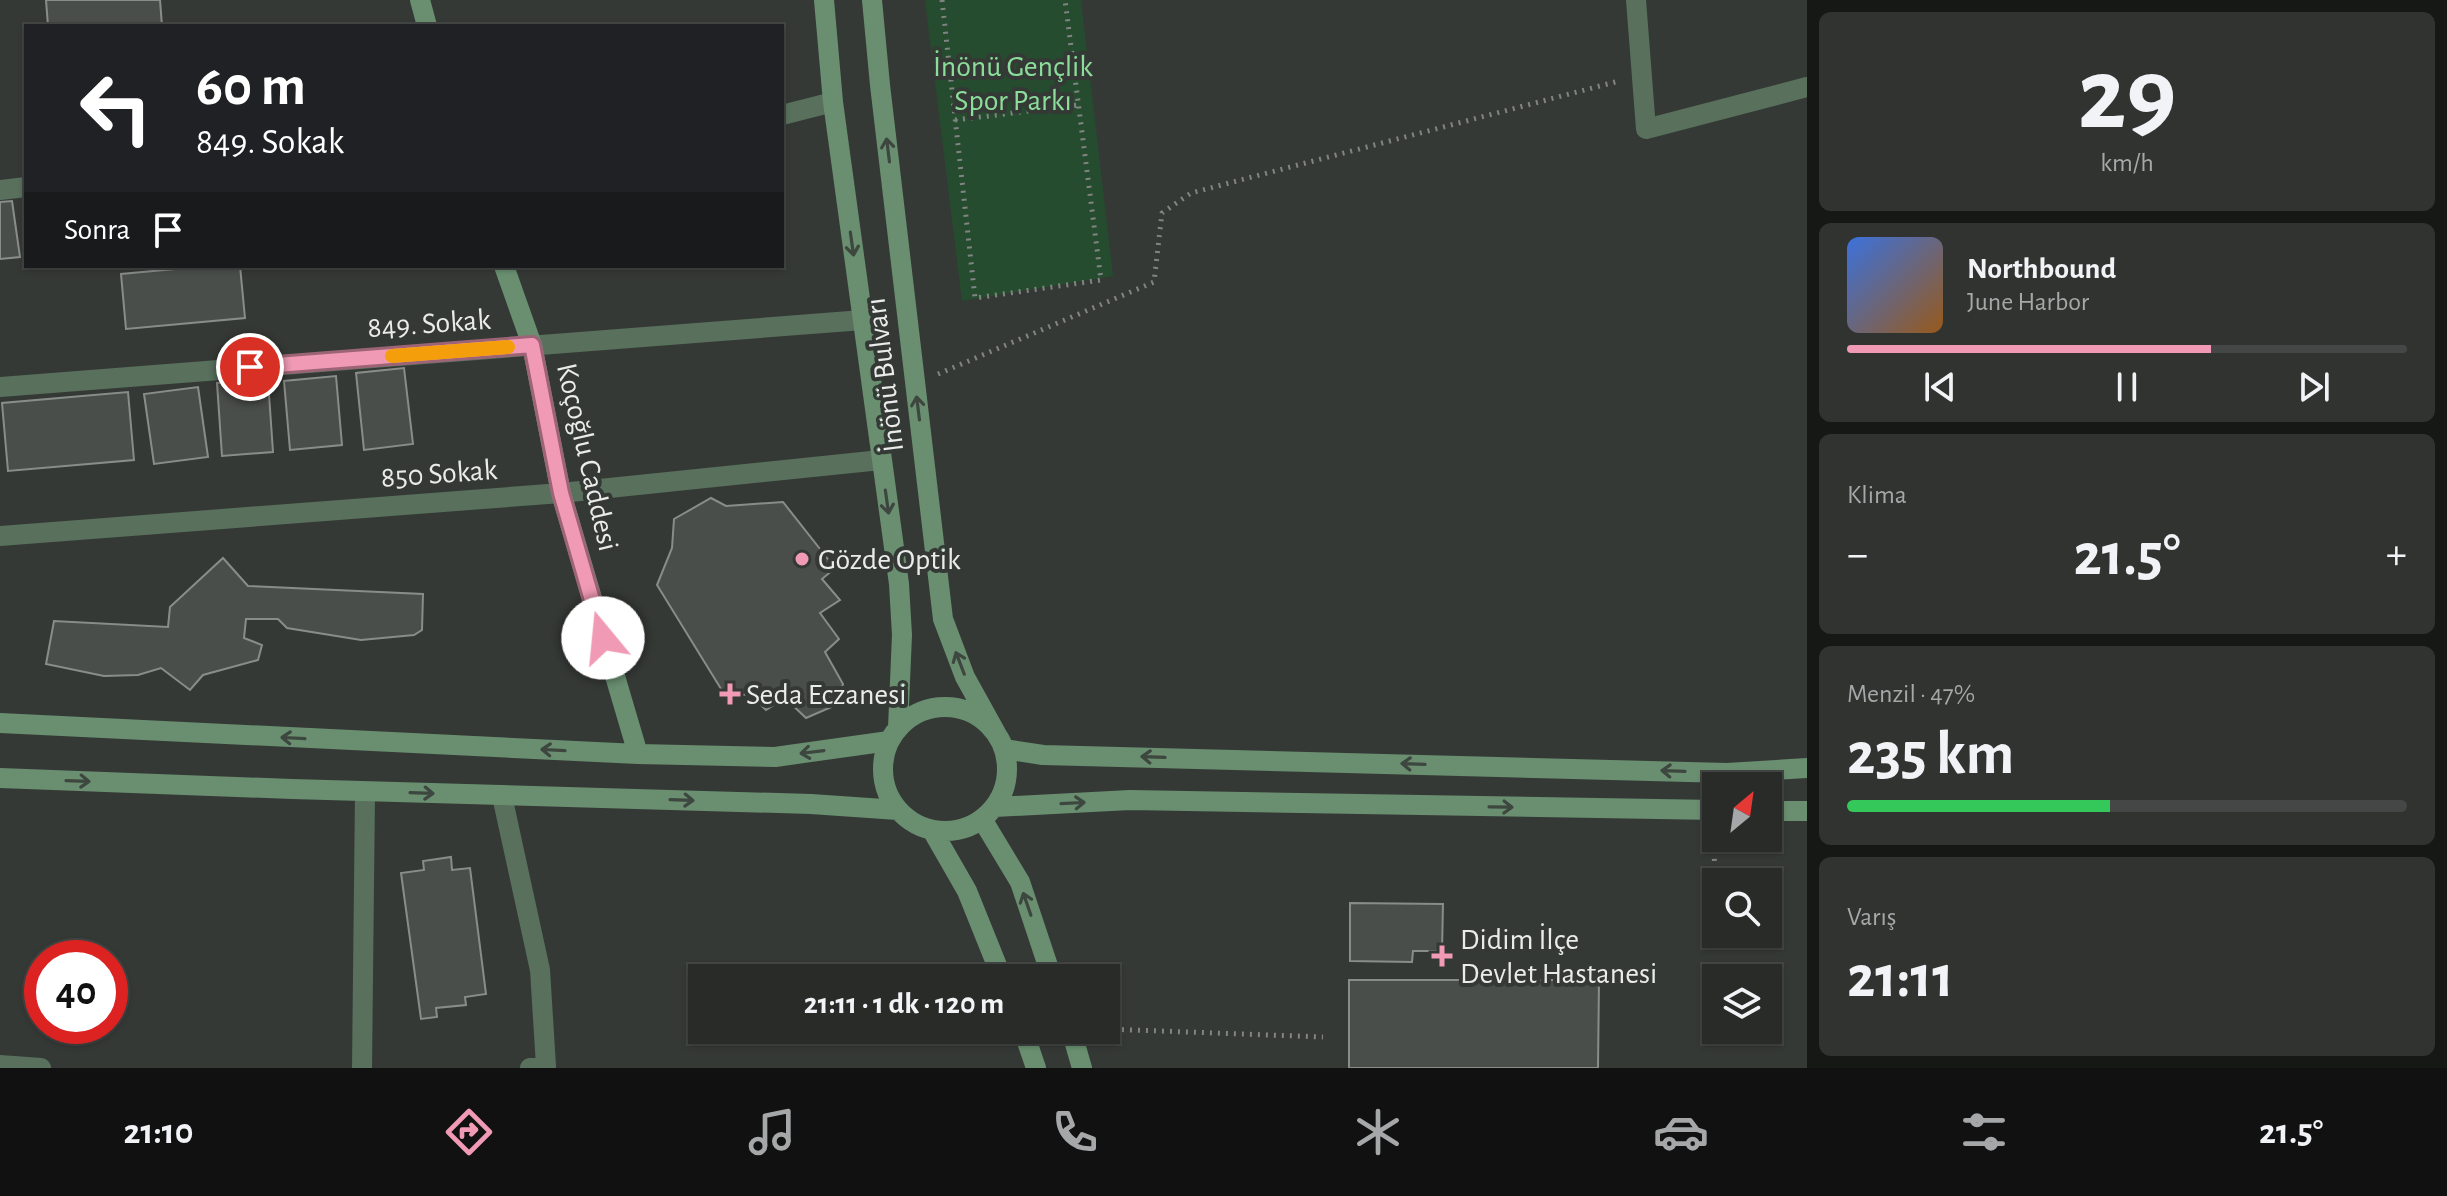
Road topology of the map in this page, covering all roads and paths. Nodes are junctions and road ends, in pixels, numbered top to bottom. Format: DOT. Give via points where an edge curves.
graph roads {
  1 [pos="420,0"];
  2 [pos="824,0"];
  3 [pos="872,0"];
  4 [pos="942,0"];
  5 [pos="1065,0"];
  6 [pos="1636,0"];
  7 [pos="426,24"];
  8 [pos="1642,75"];
  9 [pos="1807,87"];
  10 [pos="833,102"];
  11 [pos="1079,105"];
  12 [pos="784,114"];
  13 [pos="955,120"];
  14 [pos="24,187"];
  15 [pos="0,190"];
  16 [pos="505,268"];
  17 [pos="863,320"];
  18 [pos="532,345"];
  19 [pos="915,383"];
  20 [pos="0,387"];
  21 [pos="881,460"];
  22 [pos="561,493"];
  23 [pos="0,536"];
  24 [pos="0,723"];
  25 [pos="894,734"];
  26 [pos="1000,741"];
  27 [pos="638,754"];
  28 [pos="1807,768"];
  29 [pos="0,778"];
  30 [pos="365,792"];
  31 [pos="502,796"];
  32 [pos="898,810"];
  33 [pos="1702,810"];
  34 [pos="1782,811"];
  35 [pos="1807,811"];
  36 [pos="989,813"];
  37 [pos="932,830"];
  38 [pos="996,964"];
  39 [pos="1047,964"];
  40 [pos="1120,1030"];
  41 [pos="1323,1037"];
  42 [pos="1028,1044"];
  43 [pos="1075,1044"];
  44 [pos="0,1065"];
  45 [pos="41,1068"];
  46 [pos="362,1068"];
  47 [pos="530,1068"];
  48 [pos="1036,1068"];
  49 [pos="1082,1068"];
  1 -- 7 [label="main road"];
  2 -- 10 [label="main road, İnönü Bulvarı"];
  19 -- 3 [label="main road, İnönü Bulvarı, one-way"];
  4 -- 13 [label="path"];
  5 -- 11 [label="path"];
  6 -- 8 [label="street"];
  8 -- 9 [label="street" via="1646,129"];
  8 -- 19 [label="path" via="1191,193 1162,213 1154,282"];
  10 -- 12 [label="street"];
  10 -- 17 [label="main road, İnönü Bulvarı, one-way"];
  11 -- 13 [label="path"];
  11 -- 13 [label="path" via="1101,280 975,298"];
  14 -- 15 [label="street"];
  16 -- 18 [label="main road, Koçoğlu Caddesi"];
  17 -- 18 [label="street, 849. Sokak"];
  17 -- 21 [label="main road, İnönü Bulvarı"];
  18 -- 20 [label="street, 849. Sokak"];
  18 -- 22 [label="main road, Koçoğlu Caddesi"];
  26 -- 19 [label="main road, İnönü Bulvarı, one-way" via="965,677 943,619"];
  21 -- 22 [label="street, 850 Sokak"];
  21 -- 25 [label="main road, İnönü Bulvarı, one-way" via="902,635"];
  22 -- 23 [label="street, 850 Sokak"];
  22 -- 27 [label="main road, Koçoğlu Caddesi"];
  27 -- 24 [label="main road, one-way"];
  25 -- 26 [label="main road" via="910,717 946,707 982,719"];
  25 -- 27 [label="main road, one-way" via="775,757"];
  25 -- 32 [label="main road" via="883,777"];
  28 -- 26 [label="main road, one-way" via="1727,773 1043,755"];
  26 -- 36 [label="main road" via="1008,769 1004,789"];
  29 -- 30 [label="main road, one-way"];
  30 -- 31 [label="main road, one-way"];
  30 -- 46 [label="street"];
  31 -- 32 [label="main road, one-way"];
  31 -- 47 [label="street" via="540,970 546,1066"];
  32 -- 37 [label="main road"];
  36 -- 33 [label="main road, one-way" via="1130,800"];
  34 -- 35 [label="main road"];
  36 -- 37 [label="main road" via="967,827"];
  39 -- 36 [label="main road, one-way" via="1020,882"];
  37 -- 38 [label="main road" via="967,891"];
  40 -- 41 [label="path"];
  42 -- 48 [label="main road"];
  43 -- 49 [label="main road"];
  44 -- 45 [label="street"];
}
